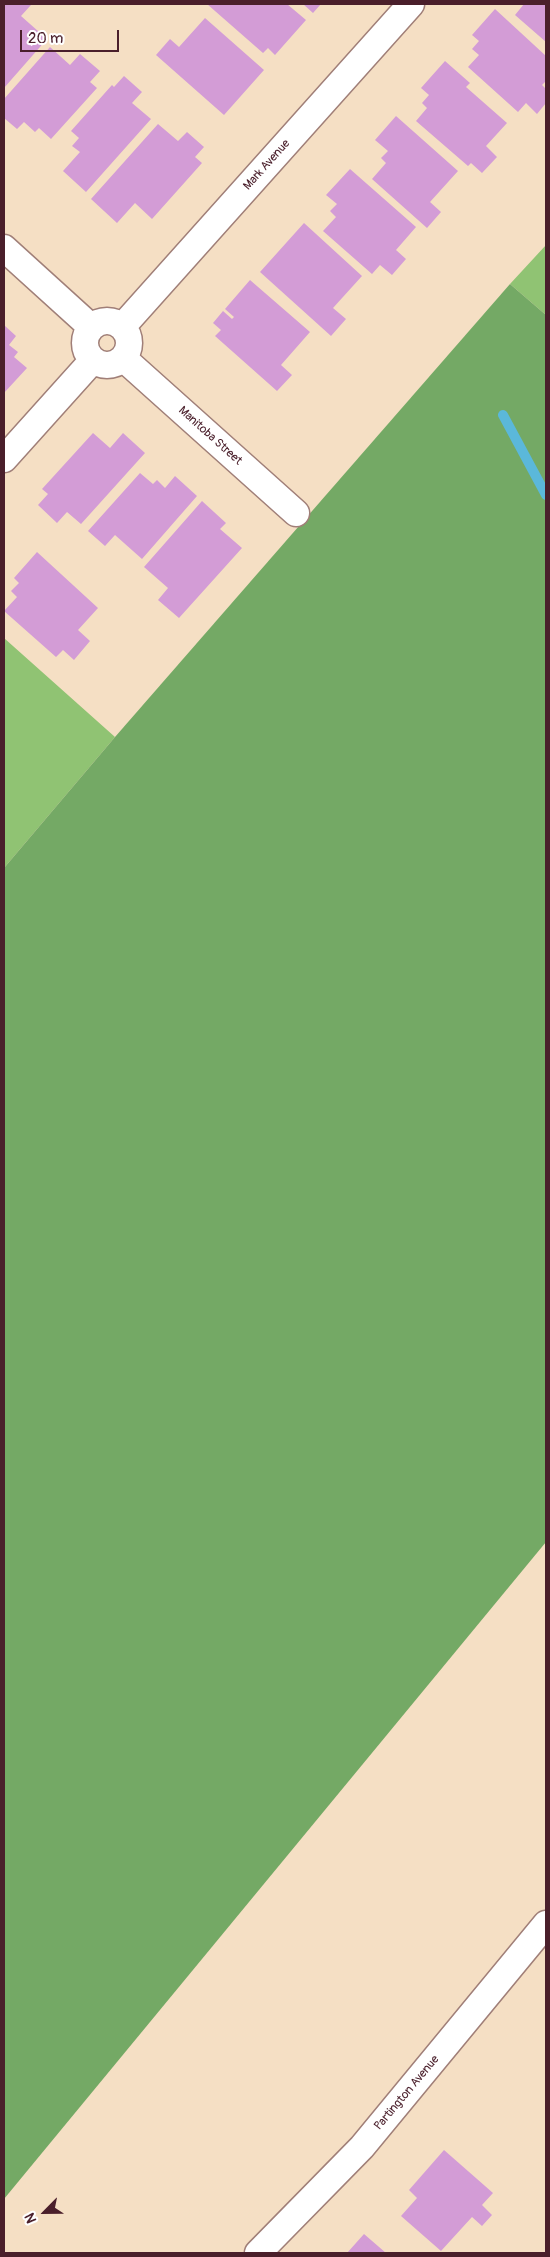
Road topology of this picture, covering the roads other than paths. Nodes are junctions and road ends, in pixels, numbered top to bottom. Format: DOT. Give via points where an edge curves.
graph roads {
  1 [pos="411,4"];
  2 [pos="4,248"];
  3 [pos="122,326"];
  4 [pos="91,327"];
  5 [pos="123,358"];
  6 [pos="93,360"];
  7 [pos="4,459"];
  8 [pos="296,513"];
  9 [pos="546,1924"];
  10 [pos="258,2253"];
  1 -- 3 [label="street, Mark Avenue"];
  2 -- 4 [label="street"];
  3 -- 4 [label="street" via="103,321"];
  3 -- 5 [label="street" via="129,340 129,348"];
  4 -- 6 [label="street" via="85,340"];
  5 -- 6 [label="street" via="107,365"];
  5 -- 8 [label="street, Manitoba Street"];
  6 -- 7 [label="street"];
  9 -- 10 [label="street, Partington Avenue" via="362,2147"];
}
